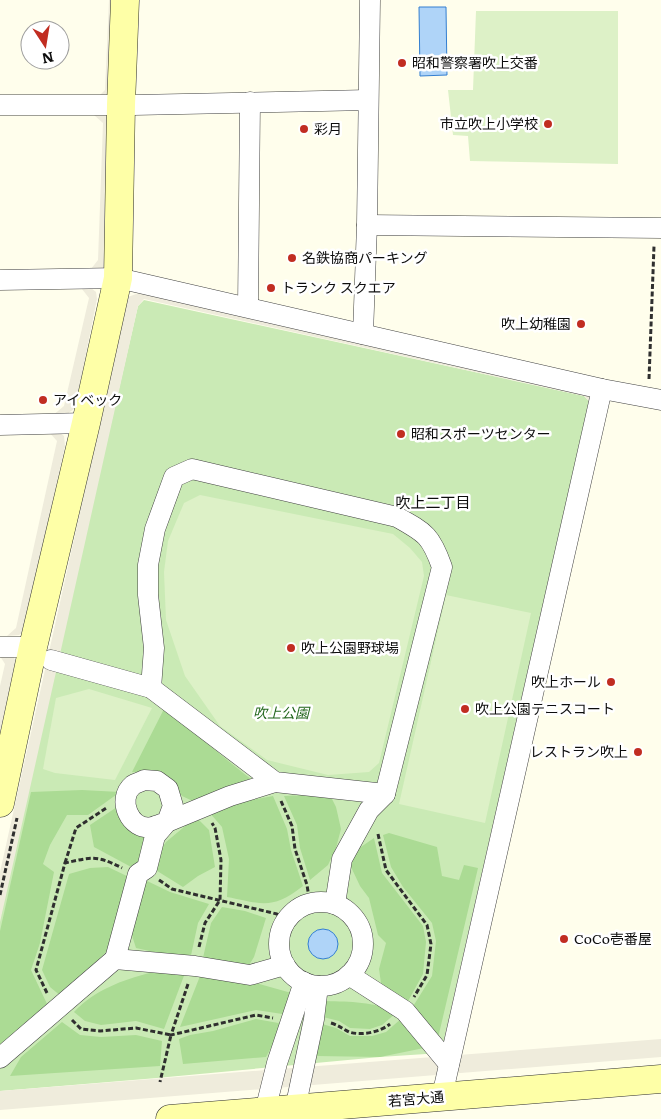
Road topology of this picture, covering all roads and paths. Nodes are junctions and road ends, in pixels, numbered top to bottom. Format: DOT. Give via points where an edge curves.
graph roads {
  1 [pos="125,0"];
  2 [pos="370,0"];
  3 [pos="368,100"];
  4 [pos="250,102"];
  5 [pos="0,105"];
  6 [pos="121,105"];
  7 [pos="367,225"];
  8 [pos="658,228"];
  9 [pos="118,278"];
  10 [pos="0,280"];
  11 [pos="248,307"];
  12 [pos="363,334"];
  13 [pos="602,389"];
  14 [pos="655,399"];
  15 [pos="86,424"];
  16 [pos="0,425"];
  17 [pos="0,647"];
  18 [pos="42,653"];
  19 [pos="151,688"];
  20 [pos="275,782"];
  21 [pos="385,794"];
  22 [pos="126,797"];
  23 [pos="0,802"];
  24 [pos="200,809"];
  25 [pos="365,817"];
  26 [pos="168,822"];
  27 [pos="65,863"];
  28 [pos="144,870"];
  29 [pos="220,900"];
  30 [pos="310,904"];
  31 [pos="335,904"];
  32 [pos="286,922"];
  33 [pos="115,959"];
  34 [pos="285,965"];
  35 [pos="195,966"];
  36 [pos="350,975"];
  37 [pos="311,984"];
  38 [pos="405,1011"];
  39 [pos="314,1019"];
  40 [pos="292,1021"];
  41 [pos="0,1058"];
  42 [pos="449,1064"];
  43 [pos="661,1079"];
  44 [pos="441,1108"];
  45 [pos="295,1109"];
  46 [pos="265,1112"];
  47 [pos="170,1119"];
  1 -- 6 [label="street"];
  2 -- 3 [label="street"];
  3 -- 4 [label="street"];
  3 -- 7 [label="street"];
  4 -- 6 [label="street"];
  4 -- 11 [label="street"];
  5 -- 6 [label="street"];
  6 -- 9 [label="street"];
  7 -- 8 [label="street"];
  7 -- 12 [label="street"];
  8 -- 14 [label="path"];
  9 -- 10 [label="street"];
  9 -- 11 [label="street"];
  9 -- 15 [label="street"];
  11 -- 12 [label="street"];
  12 -- 13 [label="street"];
  13 -- 14 [label="street"];
  13 -- 42 [label="street"];
  15 -- 16 [label="street"];
  15 -- 18 [label="street"];
  17 -- 18 [label="street"];
  18 -- 19 [label="street"];
  18 -- 23 [label="street"];
  19 -- 20 [label="street"];
  19 -- 21 [label="street" via="154,648 148,564 155,528 174,477 192,469 397,517 420,530 434,545 442,567"];
  20 -- 21 [label="street"];
  20 -- 24 [label="street"];
  20 -- 30 [label="path" via="292,826"];
  21 -- 25 [label="street"];
  22 -- 26 [label="street" via="126,813 132,821 144,827"];
  22 -- 26 [label="street" via="133,786 144,780 157,781 168,789 173,806"];
  22 -- 27 [label="path" via="76,828"];
  24 -- 26 [label="street"];
  24 -- 29 [label="path" via="215,828 221,860"];
  25 -- 31 [label="street" via="342,859"];
  25 -- 38 [label="path" via="378,833 386,870 427,925 430,944 427,975"];
  26 -- 28 [label="street" via="155,836"];
  28 -- 29 [label="path" via="172,889"];
  28 -- 33 [label="street" via="138,874"];
  29 -- 32 [label="path" via="277,914"];
  29 -- 35 [label="path" via="205,923"];
  30 -- 31 [label="street"];
  30 -- 32 [label="street" via="292,914"];
  31 -- 36 [label="street" via="348,911 362,935 363,950"];
  32 -- 34 [label="street" via="279,943"];
  33 -- 35 [label="street"];
  33 -- 41 [label="street"];
  34 -- 35 [label="street" via="250,975"];
  34 -- 37 [label="street" via="293,975"];
  35 -- 40 [label="path" via="171,1035 256,1015"];
  36 -- 37 [label="street" via="335,983"];
  36 -- 38 [label="street"];
  37 -- 39 [label="street"];
  37 -- 40 [label="street"];
  38 -- 39 [label="path" via="385,1028 372,1033 350,1032 337,1024"];
  38 -- 42 [label="street"];
  39 -- 45 [label="street"];
  40 -- 46 [label="street"];
  42 -- 44 [label="street"];
  43 -- 44 [label="street, 若宮大通"];
  44 -- 45 [label="street, 若宮大通"];
  45 -- 46 [label="street, 若宮大通"];
  46 -- 47 [label="street, 若宮大通"];
}
